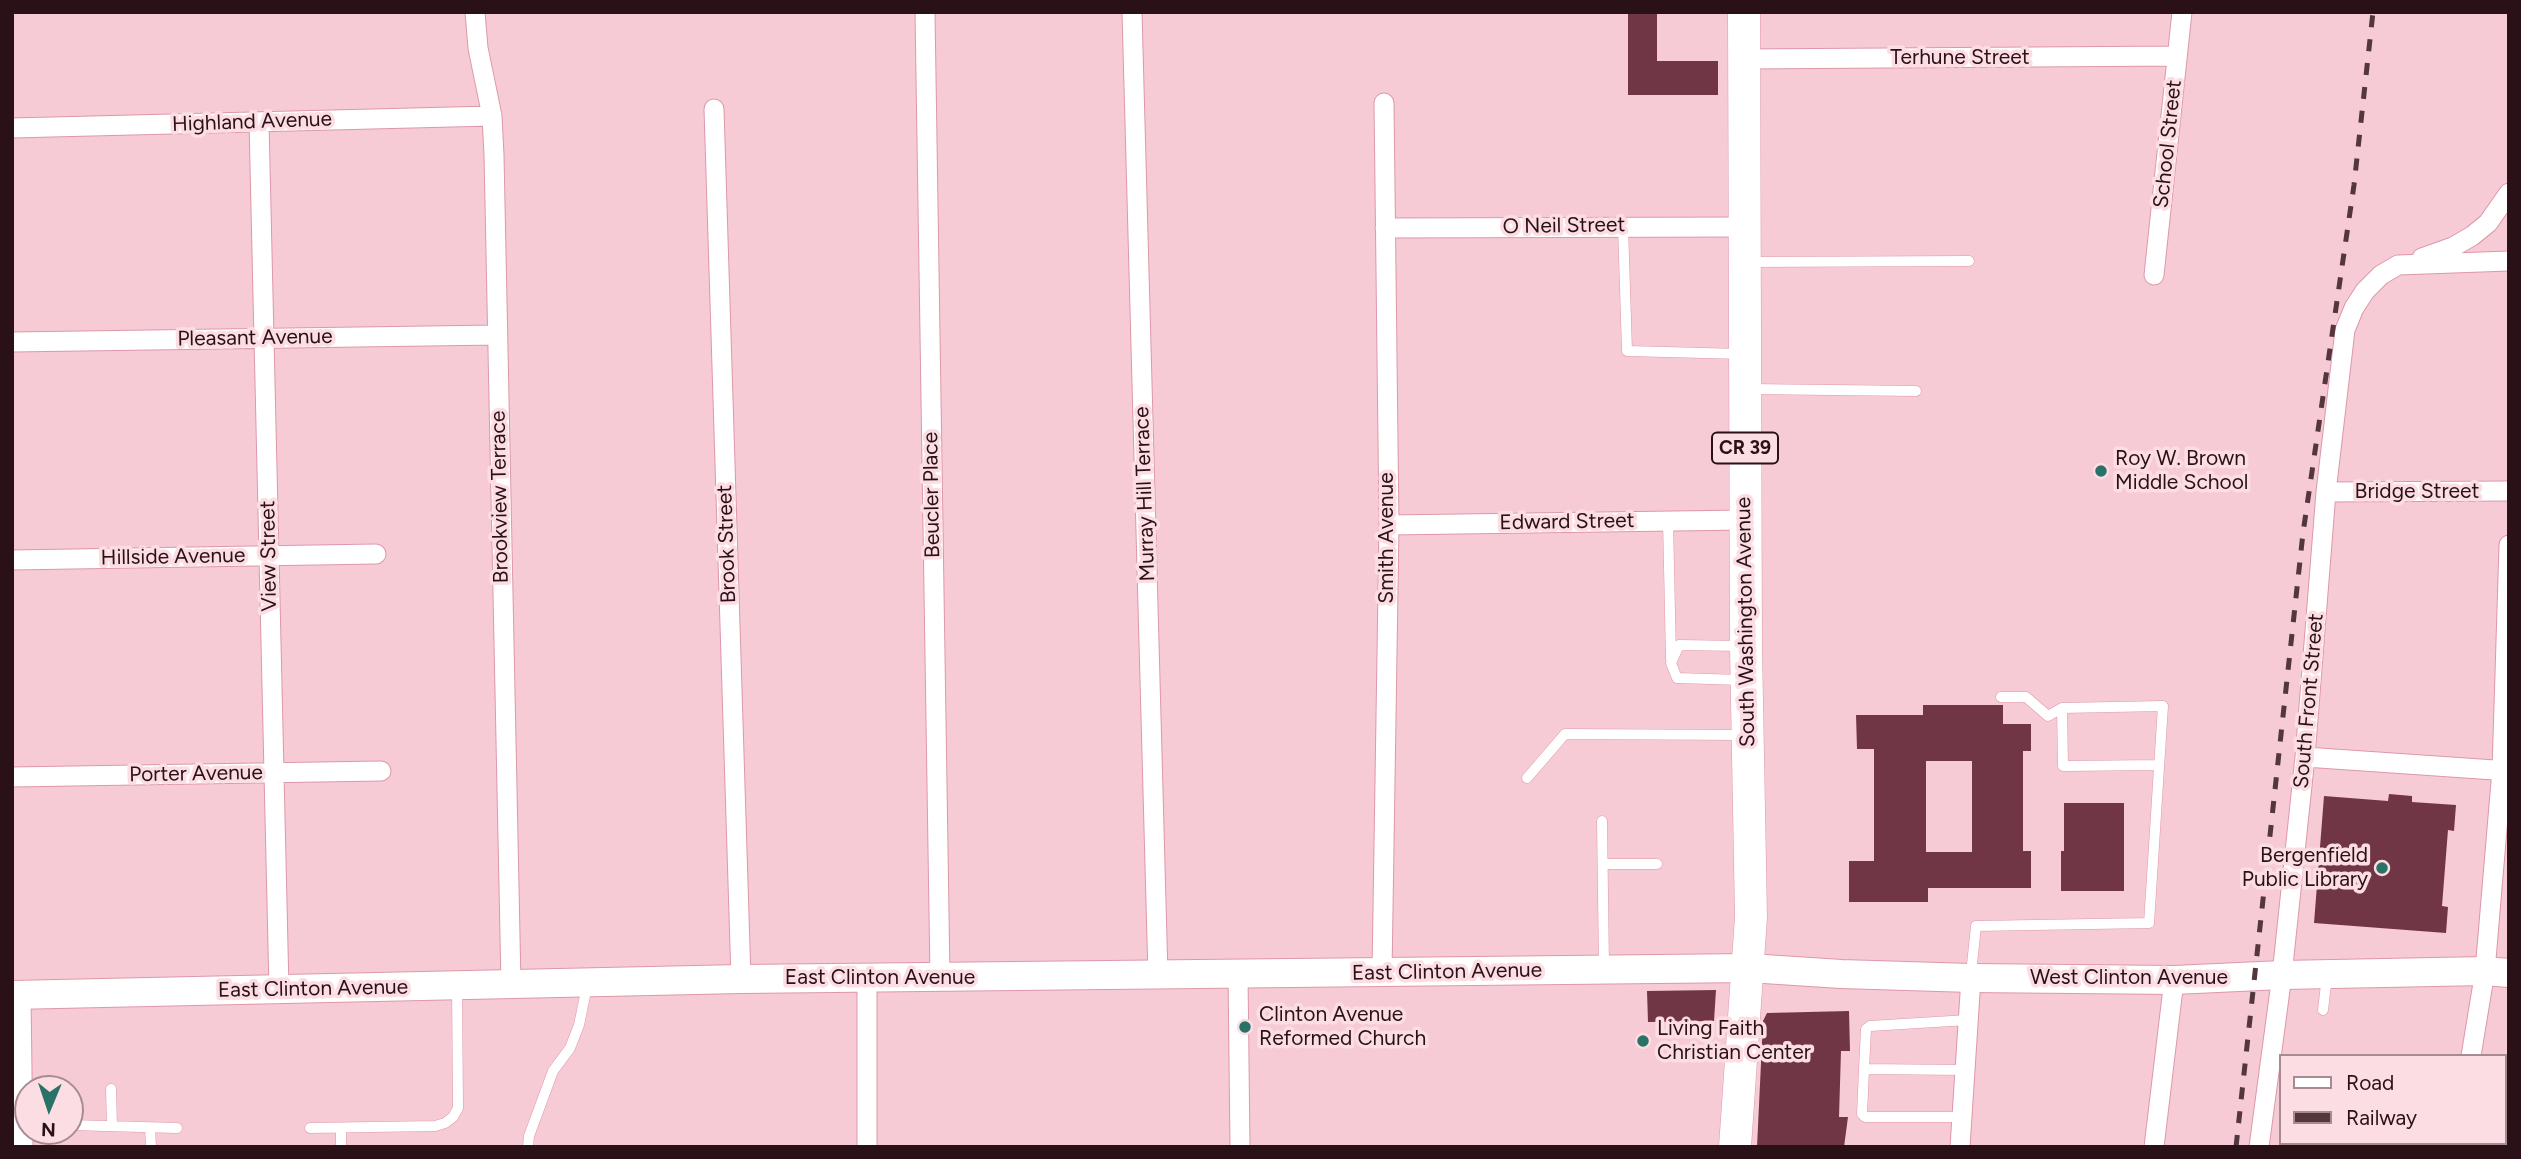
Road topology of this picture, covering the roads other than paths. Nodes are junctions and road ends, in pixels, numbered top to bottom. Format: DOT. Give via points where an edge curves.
graph roads {
  1 [pos="475,12"];
  2 [pos="925,12"];
  3 [pos="1132,12"];
  4 [pos="1744,12"];
  5 [pos="2182,12"];
  6 [pos="2177,56"];
  7 [pos="1744,59"];
  8 [pos="1384,103"];
  9 [pos="714,109"];
  10 [pos="492,116"];
  11 [pos="259,122"];
  12 [pos="12,128"];
  13 [pos="2509,193"];
  14 [pos="1623,226"];
  15 [pos="1743,227"];
  16 [pos="1385,228"];
  17 [pos="1969,261"];
  18 [pos="2509,261"];
  19 [pos="1744,262"];
  20 [pos="2393,267"];
  21 [pos="2154,275"];
  22 [pos="497,335"];
  23 [pos="264,338"];
  24 [pos="12,342"];
  25 [pos="1745,354"];
  26 [pos="1745,388"];
  27 [pos="1916,391"];
  28 [pos="2509,491"];
  29 [pos="2326,492"];
  30 [pos="1668,520"];
  31 [pos="1745,520"];
  32 [pos="1388,525"];
  33 [pos="2509,545"];
  34 [pos="376,554"];
  35 [pos="269,556"];
  36 [pos="12,560"];
  37 [pos="1746,647"];
  38 [pos="1671,663"];
  39 [pos="1746,681"];
  40 [pos="2001,697"];
  41 [pos="2062,708"];
  42 [pos="1747,736"];
  43 [pos="2305,757"];
  44 [pos="2159,765"];
  45 [pos="2505,770"];
  46 [pos="381,771"];
  47 [pos="274,773"];
  48 [pos="12,777"];
  49 [pos="1527,778"];
  50 [pos="1602,821"];
  51 [pos="1603,864"];
  52 [pos="1657,864"];
  53 [pos="1749,968"];
  54 [pos="1605,970"];
  55 [pos="2497,972"];
  56 [pos="1381,973"];
  57 [pos="1238,974"];
  58 [pos="2327,974"];
  59 [pos="2282,975"];
  60 [pos="1158,976"];
  61 [pos="940,977"];
  62 [pos="867,978"];
  63 [pos="1971,978"];
  64 [pos="741,979"];
  65 [pos="2174,980"];
  66 [pos="588,982"];
  67 [pos="511,984"];
  68 [pos="457,985"];
  69 [pos="279,989"];
  70 [pos="16,995"];
  71 [pos="2323,1010"];
  72 [pos="1968,1020"];
  73 [pos="2473,1054"];
  74 [pos="1864,1069"];
  75 [pos="1965,1070"];
  76 [pos="22,1075"];
  77 [pos="2275,1079"];
  78 [pos="111,1089"];
  79 [pos="1962,1117"];
  80 [pos="84,1125"];
  81 [pos="111,1126"];
  82 [pos="150,1128"];
  83 [pos="177,1128"];
  84 [pos="310,1128"];
  85 [pos="341,1128"];
  86 [pos="150,1147"];
  87 [pos="341,1147"];
  88 [pos="527,1147"];
  89 [pos="867,1147"];
  90 [pos="1240,1147"];
  91 [pos="1735,1147"];
  92 [pos="1959,1147"];
  93 [pos="2154,1147"];
  94 [pos="2259,1147"];
  1 -- 10 [label="street, Brookview Terrace"];
  2 -- 61 [label="street, Beucler Place"];
  3 -- 60 [label="street, Murray Hill Terrace"];
  4 -- 7 [label="main road, South Washington Avenue / CR 39"];
  5 -- 6 [label="street, School Street"];
  6 -- 7 [label="street, Terhune Street"];
  6 -- 21 [label="street, School Street"];
  7 -- 15 [label="main road, South Washington Avenue / CR 39"];
  8 -- 16 [label="street, Smith Avenue"];
  9 -- 64 [label="street, Brook Street"];
  10 -- 11 [label="street, Highland Avenue"];
  10 -- 22 [label="street, Brookview Terrace"];
  11 -- 12 [label="street, Highland Avenue"];
  11 -- 23 [label="street, View Street"];
  13 -- 20 [label="street" via="2488,223 2472,236"];
  14 -- 15 [label="street, O Neil Street"];
  14 -- 16 [label="street, O Neil Street"];
  14 -- 25 [label="lane" via="1627,351"];
  15 -- 19 [label="main road, South Washington Avenue / CR 39"];
  16 -- 32 [label="street, Smith Avenue"];
  17 -- 19 [label="lane"];
  18 -- 20 [label="street"];
  19 -- 25 [label="main road, South Washington Avenue / CR 39"];
  20 -- 29 [label="street, South Front Street" via="2365,291 2345,330"];
  22 -- 23 [label="street, Pleasant Avenue"];
  22 -- 67 [label="street, Brookview Terrace"];
  23 -- 24 [label="street, Pleasant Avenue"];
  23 -- 35 [label="street, View Street"];
  25 -- 26 [label="main road, South Washington Avenue / CR 39"];
  26 -- 27 [label="lane"];
  26 -- 31 [label="main road, South Washington Avenue / CR 39"];
  28 -- 29 [label="street, Bridge Street"];
  29 -- 43 [label="street, South Front Street"];
  30 -- 31 [label="street, Edward Street"];
  30 -- 32 [label="street, Edward Street"];
  30 -- 38 [label="lane"];
  31 -- 37 [label="main road, South Washington Avenue / CR 39"];
  32 -- 56 [label="street, Smith Avenue"];
  33 -- 45 [label="street"];
  34 -- 35 [label="street, Hillside Avenue"];
  35 -- 36 [label="street, Hillside Avenue"];
  35 -- 47 [label="street, View Street"];
  37 -- 38 [label="lane" via="1679,645"];
  37 -- 39 [label="main road, South Washington Avenue / CR 39"];
  38 -- 39 [label="lane" via="1677,678"];
  39 -- 42 [label="main road, South Washington Avenue / CR 39"];
  40 -- 41 [label="lane" via="2026,697 2048,716"];
  41 -- 44 [label="lane" via="2063,766"];
  41 -- 44 [label="lane" via="2163,706"];
  42 -- 49 [label="lane" via="1565,734"];
  42 -- 53 [label="main road, South Washington Avenue / CR 39"];
  43 -- 45 [label="street"];
  43 -- 59 [label="street, South Front Street"];
  44 -- 63 [label="lane" via="2149,923 1976,926"];
  45 -- 55 [label="street"];
  46 -- 47 [label="street, Porter Avenue"];
  47 -- 48 [label="street, Porter Avenue"];
  47 -- 69 [label="street, View Street"];
  50 -- 51 [label="lane"];
  51 -- 52 [label="lane"];
  51 -- 54 [label="lane"];
  53 -- 54 [label="street, East Clinton Avenue"];
  53 -- 63 [label="street, West Clinton Avenue"];
  53 -- 91 [label="main road, South Washington Avenue / CR 39"];
  54 -- 56 [label="street, East Clinton Avenue"];
  55 -- 58 [label="street, West Clinton Avenue"];
  55 -- 73 [label="street"];
  56 -- 57 [label="street, East Clinton Avenue"];
  57 -- 60 [label="street, East Clinton Avenue"];
  57 -- 90 [label="street"];
  58 -- 59 [label="street, West Clinton Avenue"];
  58 -- 71 [label="lane"];
  59 -- 65 [label="street, West Clinton Avenue"];
  59 -- 77 [label="street, South Front Street"];
  60 -- 61 [label="street, East Clinton Avenue"];
  61 -- 62 [label="street, East Clinton Avenue"];
  62 -- 64 [label="street, East Clinton Avenue"];
  62 -- 89 [label="street"];
  63 -- 65 [label="street, West Clinton Avenue"];
  63 -- 72 [label="street"];
  64 -- 66 [label="street, East Clinton Avenue"];
  65 -- 93 [label="street"];
  66 -- 67 [label="street, East Clinton Avenue"];
  66 -- 88 [label="lane" via="579,1025 553,1071"];
  67 -- 68 [label="street, East Clinton Avenue"];
  68 -- 69 [label="street, East Clinton Avenue"];
  68 -- 85 [label="lane" via="458,1108 453,1117 435,1126"];
  69 -- 70 [label="street, East Clinton Avenue"];
  70 -- 76 [label="street"];
  72 -- 74 [label="lane" via="1870,1026"];
  72 -- 75 [label="street"];
  74 -- 75 [label="lane"];
  74 -- 79 [label="lane" via="1865,1117"];
  75 -- 79 [label="street"];
  77 -- 94 [label="street, South Front Street"];
  78 -- 81 [label="lane"];
  79 -- 92 [label="street"];
  80 -- 81 [label="lane"];
  81 -- 82 [label="lane"];
  82 -- 83 [label="lane"];
  82 -- 86 [label="lane"];
  84 -- 85 [label="lane"];
  85 -- 87 [label="lane"];
}
